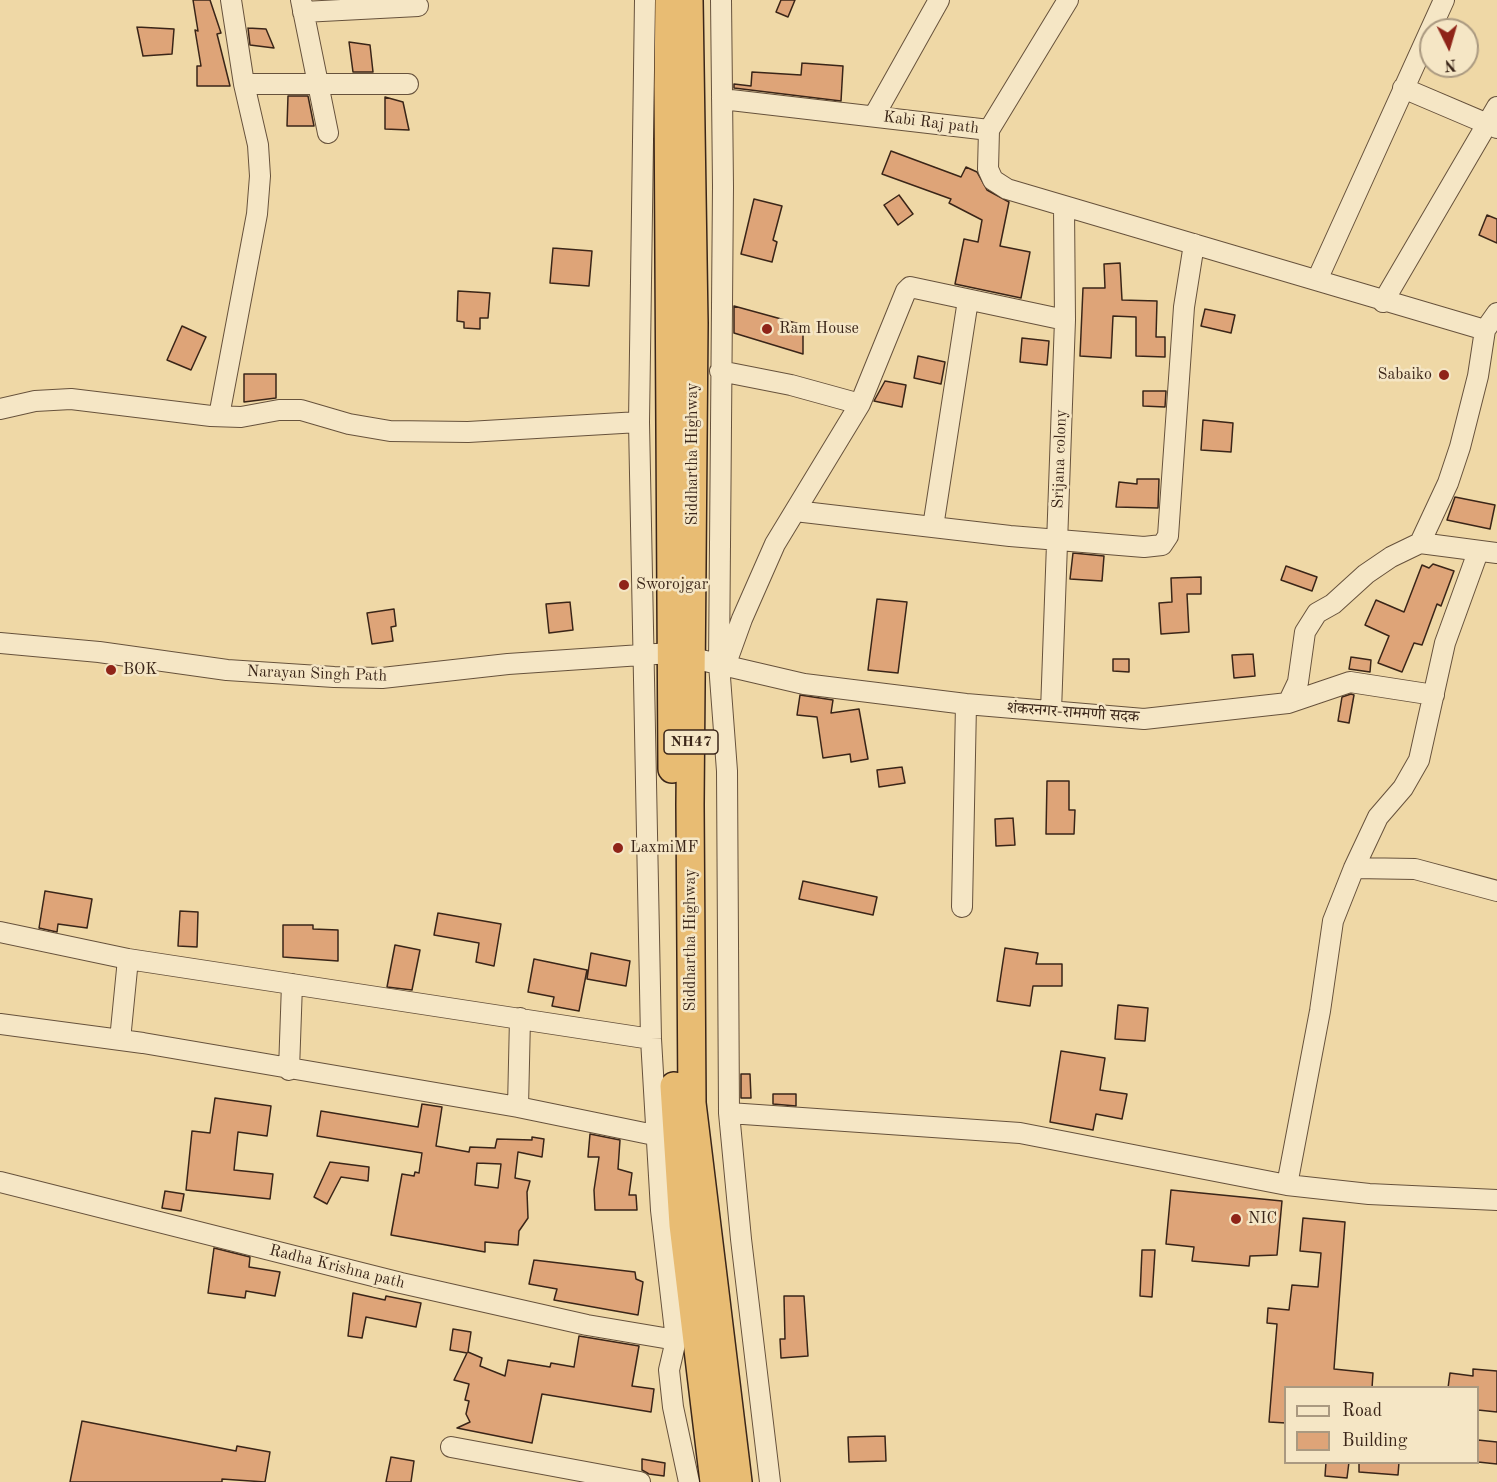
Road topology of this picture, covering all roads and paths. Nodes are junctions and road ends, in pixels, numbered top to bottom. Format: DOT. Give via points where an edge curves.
graph roads {
  1 [pos="231,0"];
  2 [pos="689,0"];
  3 [pos="721,0"];
  4 [pos="939,0"];
  5 [pos="1068,0"];
  6 [pos="1444,0"];
  7 [pos="647,1"];
  8 [pos="302,6"];
  9 [pos="418,6"];
  10 [pos="244,84"];
  11 [pos="408,84"];
  12 [pos="318,86"];
  13 [pos="1403,88"];
  14 [pos="722,99"];
  15 [pos="874,116"];
  16 [pos="1494,120"];
  17 [pos="989,130"];
  18 [pos="328,133"];
  19 [pos="1064,207"];
  20 [pos="1194,244"];
  21 [pos="1317,280"];
  22 [pos="968,300"];
  23 [pos="1383,302"];
  24 [pos="1497,313"];
  25 [pos="1065,320"];
  26 [pos="1485,330"];
  27 [pos="720,372"];
  28 [pos="860,404"];
  29 [pos="0,409"];
  30 [pos="219,416"];
  31 [pos="639,422"];
  32 [pos="795,511"];
  33 [pos="933,527"];
  34 [pos="1057,540"];
  35 [pos="1420,543"];
  36 [pos="1487,552"];
  37 [pos="0,643"];
  38 [pos="644,655"];
  39 [pos="682,656"];
  40 [pos="722,665"];
  41 [pos="1434,695"];
  42 [pos="1288,703"];
  43 [pos="966,704"];
  44 [pos="1051,711"];
  45 [pos="1354,868"];
  46 [pos="1497,891"];
  47 [pos="962,907"];
  48 [pos="0,932"];
  49 [pos="128,959"];
  50 [pos="292,984"];
  51 [pos="520,1017"];
  52 [pos="0,1024"];
  53 [pos="651,1039"];
  54 [pos="120,1040"];
  55 [pos="289,1070"];
  56 [pos="518,1107"];
  57 [pos="729,1113"];
  58 [pos="659,1136"];
  59 [pos="0,1182"];
  60 [pos="1287,1185"];
  61 [pos="1497,1200"];
  62 [pos="676,1340"];
  63 [pos="451,1448"];
  64 [pos="640,1482"];
  65 [pos="689,1482"];
  66 [pos="714,1482"];
  67 [pos="738,1482"];
  68 [pos="770,1482"];
  1 -- 10 [label="street"];
  2 -- 39 [label="highway, Siddhartha Highway / NH47" via="694,323"];
  3 -- 14 [label="street"];
  4 -- 15 [label="street"];
  5 -- 17 [label="street, Kabi Raj path"];
  6 -- 13 [label="street"];
  7 -- 31 [label="street"];
  7 -- 39 [label="highway, Siddhartha Highway / NH47"];
  8 -- 9 [label="street"];
  8 -- 12 [label="street"];
  10 -- 12 [label="street"];
  10 -- 30 [label="street" via="258,145 260,176 257,214"];
  11 -- 12 [label="street"];
  12 -- 18 [label="street"];
  13 -- 16 [label="street"];
  13 -- 21 [label="street"];
  14 -- 15 [label="street, Kabi Raj path"];
  14 -- 27 [label="street"];
  15 -- 17 [label="street, Kabi Raj path"];
  16 -- 23 [label="street"];
  17 -- 19 [label="street" via="988,169 993,180 1007,189"];
  19 -- 20 [label="street"];
  19 -- 25 [label="street, Srijana colony"];
  20 -- 21 [label="street"];
  20 -- 34 [label="street" via="1184,307 1168,536 1162,545 1144,547"];
  21 -- 23 [label="street"];
  22 -- 25 [label="street"];
  22 -- 28 [label="street" via="914,287 906,291"];
  22 -- 33 [label="street"];
  23 -- 26 [label="street"];
  24 -- 26 [label="street"];
  25 -- 34 [label="street, Srijana colony"];
  26 -- 35 [label="street" via="1460,447"];
  27 -- 28 [label="street" via="791,385"];
  27 -- 40 [label="street"];
  28 -- 32 [label="street"];
  29 -- 30 [label="street" via="35,401 71,399"];
  30 -- 31 [label="street" via="301,410 390,431 468,432"];
  31 -- 38 [label="street"];
  32 -- 33 [label="street"];
  32 -- 40 [label="street" via="758,578"];
  33 -- 34 [label="street"];
  34 -- 44 [label="street, Srijana colony"];
  35 -- 36 [label="street"];
  35 -- 42 [label="street" via="1366,574 1317,614 1305,632 1298,682"];
  36 -- 41 [label="street" via="1445,643"];
  37 -- 38 [label="street, Narayan Singh Path" via="227,670 382,678"];
  38 -- 39 [label="street, Narayan Singh Path"];
  38 -- 53 [label="street"];
  39 -- 40 [label="street, शंकरनगर-राममणी सदक"];
  39 -- 66 [label="highway, Siddhartha Highway / NH47" via="676,1130 683,1225"];
  39 -- 67 [label="highway, Siddhartha Highway / NH47" via="690,804 692,1103"];
  40 -- 43 [label="street, शंकरनगर-राममणी सदक" via="804,684"];
  40 -- 57 [label="street" via="727,771"];
  41 -- 42 [label="street, शंकरनगर-राममणी सदक" via="1350,682"];
  41 -- 45 [label="street" via="1419,760 1403,788 1378,817"];
  42 -- 44 [label="street, शंकरनगर-राममणी सदक" via="1144,719"];
  43 -- 44 [label="street, शंकरनगर-राममणी सदक"];
  43 -- 47 [label="street"];
  45 -- 46 [label="street" via="1415,869"];
  45 -- 60 [label="street" via="1333,921"];
  48 -- 49 [label="street"];
  49 -- 50 [label="street"];
  49 -- 54 [label="street"];
  50 -- 51 [label="street"];
  50 -- 55 [label="street"];
  51 -- 53 [label="street"];
  51 -- 56 [label="street"];
  52 -- 54 [label="street"];
  53 -- 58 [label="street"];
  54 -- 55 [label="street"];
  55 -- 56 [label="street"];
  56 -- 58 [label="street"];
  57 -- 60 [label="street" via="1020,1133"];
  57 -- 68 [label="street"];
  58 -- 62 [label="street" via="662,1210"];
  59 -- 62 [label="street, Radha Krishna path" via="401,1283 586,1325"];
  60 -- 61 [label="street" via="1369,1194"];
  62 -- 65 [label="street" via="669,1370"];
  63 -- 64 [label="street"];
}
